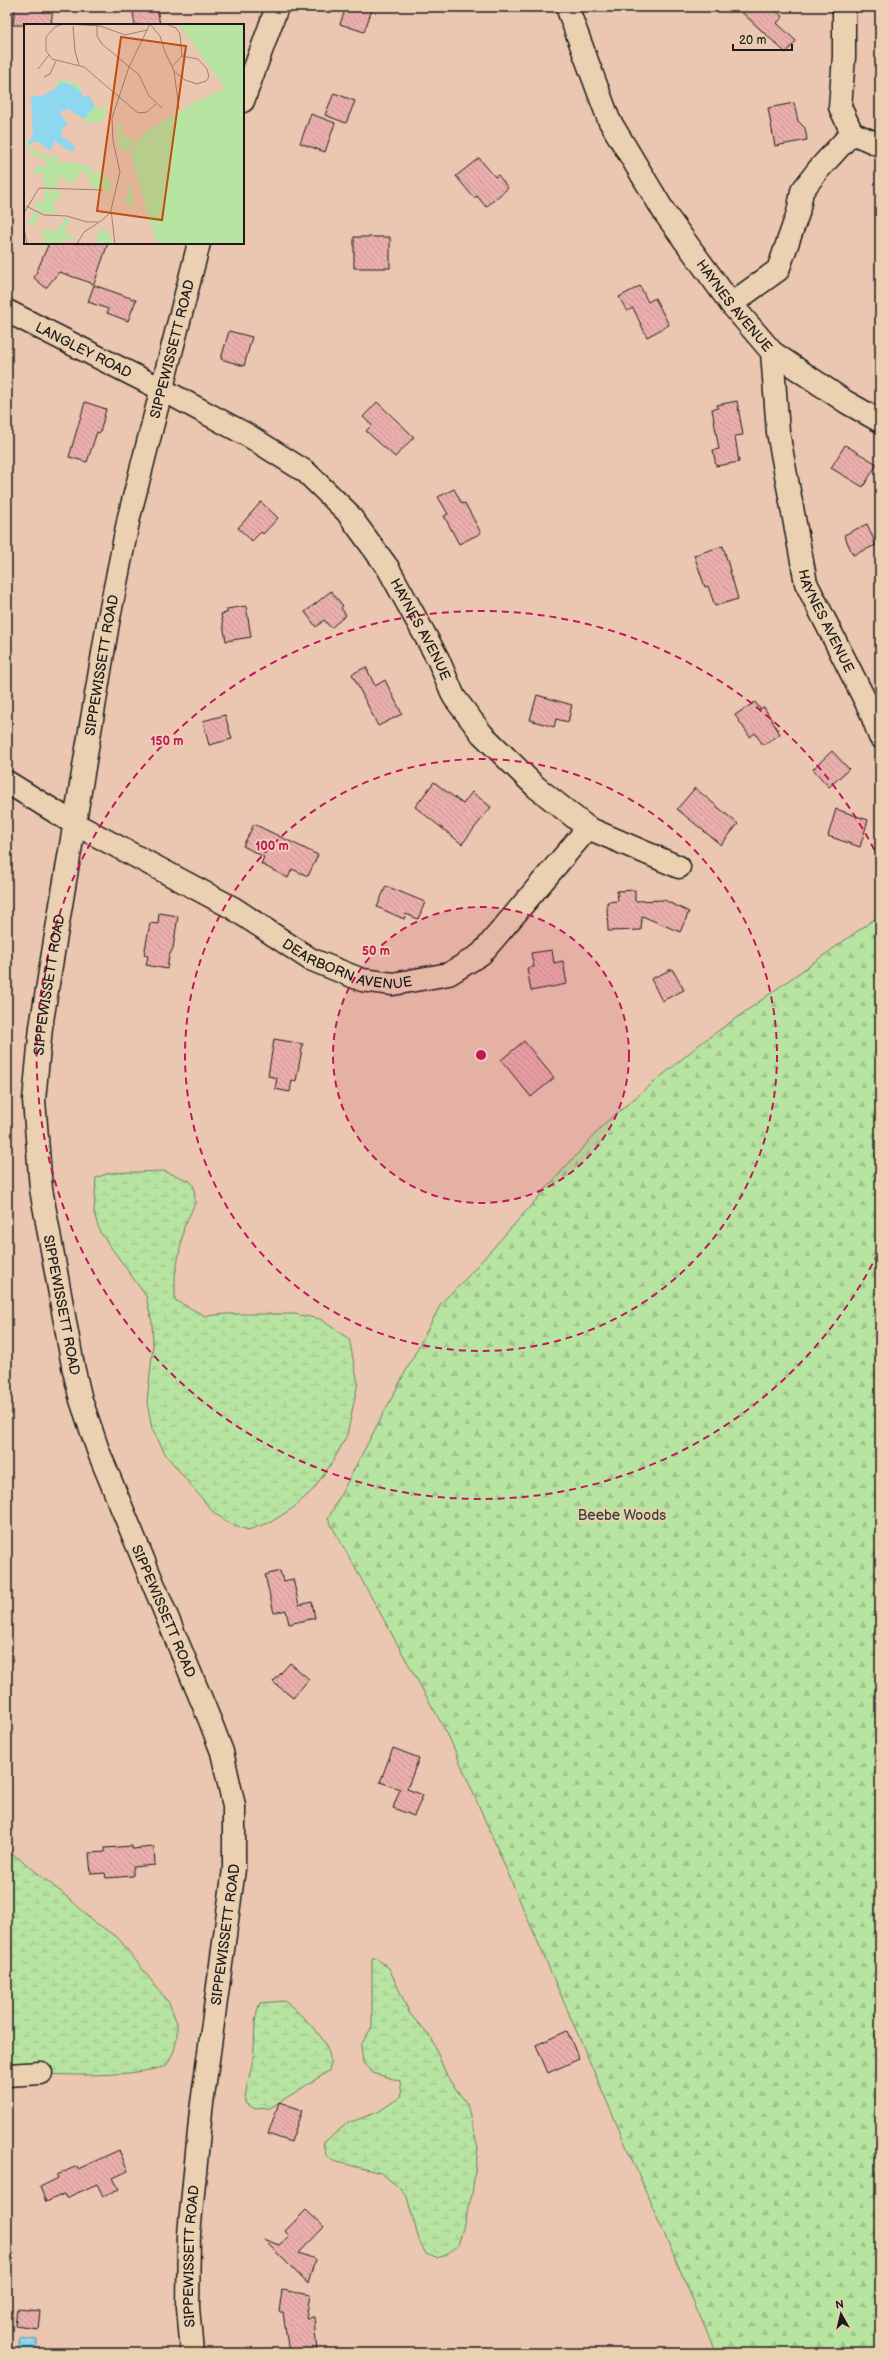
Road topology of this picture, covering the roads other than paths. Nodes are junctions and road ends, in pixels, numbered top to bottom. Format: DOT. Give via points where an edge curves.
graph roads {
  1 [pos="277,7"];
  2 [pos="567,7"];
  3 [pos="844,7"];
  4 [pos="244,98"];
  5 [pos="852,133"];
  6 [pos="880,145"];
  7 [pos="200,244"];
  8 [pos="731,304"];
  9 [pos="7,311"];
  10 [pos="772,352"];
  11 [pos="161,389"];
  12 [pos="880,421"];
  13 [pos="880,737"];
  14 [pos="7,782"];
  15 [pos="75,824"];
  16 [pos="588,828"];
  17 [pos="679,867"];
  18 [pos="41,2072"];
  19 [pos="7,2075"];
  20 [pos="191,2352"];
  1 -- 4 [label="street"];
  2 -- 8 [label="street, HAYNES AVENUE" via="609,120 666,215"];
  3 -- 5 [label="street" via="840,107"];
  5 -- 6 [label="street"];
  5 -- 8 [label="street" via="802,191 798,213 778,270"];
  7 -- 11 [label="street, SIPPEWISSETT ROAD"];
  8 -- 10 [label="street, HAYNES AVENUE"];
  9 -- 11 [label="street, LANGLEY ROAD"];
  10 -- 12 [label="street" via="846,402"];
  10 -- 13 [label="street, HAYNES AVENUE" via="778,432 806,583 870,710"];
  11 -- 15 [label="street, SIPPEWISSETT ROAD" via="129,517 108,623"];
  11 -- 16 [label="street, HAYNES AVENUE" via="249,436 306,472 347,512 388,568 438,659 454,697 482,734 536,787"];
  14 -- 15 [label="street, DEARBORN AVENUE"];
  15 -- 16 [label="street, DEARBORN AVENUE" via="233,908 310,959 362,980 393,984 449,974 481,954"];
  15 -- 20 [label="street, SIPPEWISSETT ROAD" via="37,1058 34,1100 41,1189 71,1358 81,1400 105,1468 222,1752 234,1806 234,1869 201,2111 190,2234 188,2307"];
  16 -- 17 [label="street, HAYNES AVENUE"];
  18 -- 19 [label="street"];
}
